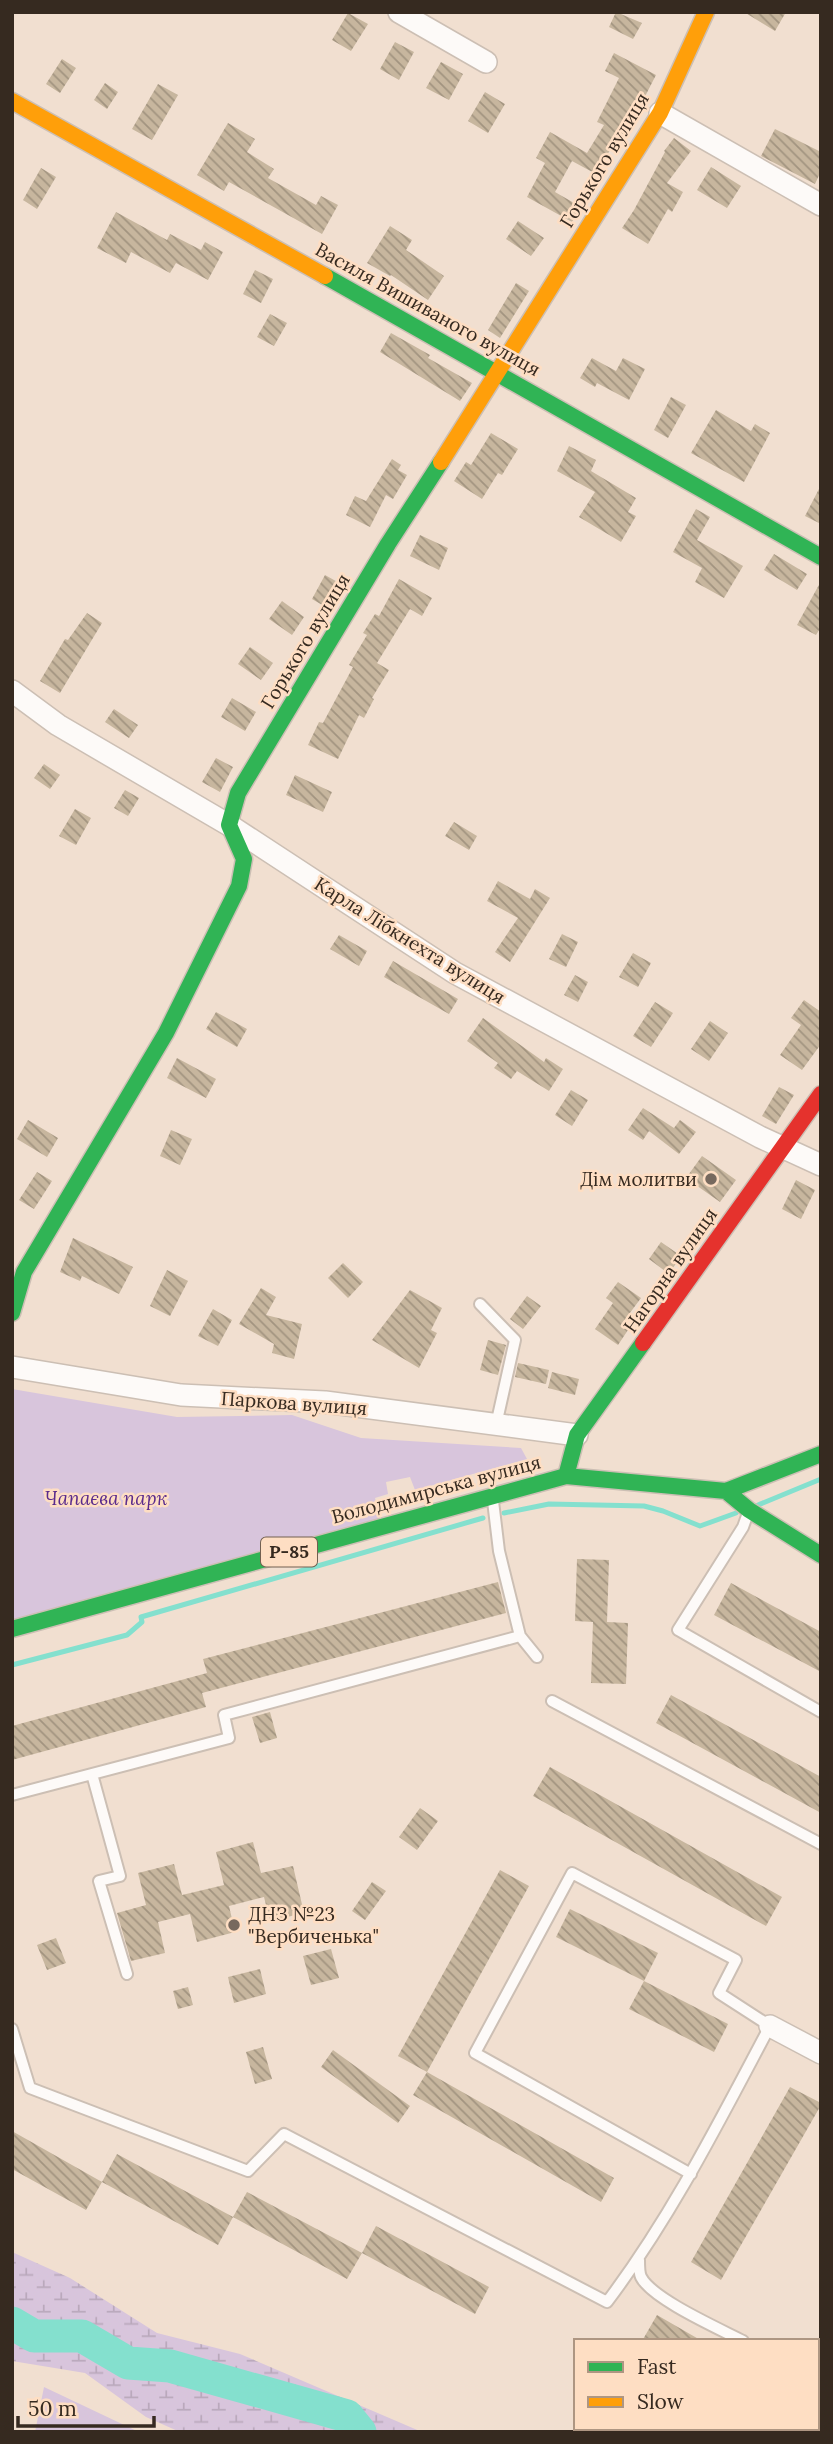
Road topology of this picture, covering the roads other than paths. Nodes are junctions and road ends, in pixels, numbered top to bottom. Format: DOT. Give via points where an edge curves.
graph roads {
  1 [pos="399,12"];
  2 [pos="706,12"];
  3 [pos="486,62"];
  4 [pos="12,101"];
  5 [pos="660,113"];
  6 [pos="821,205"];
  7 [pos="499,373"];
  8 [pos="821,557"];
  9 [pos="12,691"];
  10 [pos="229,825"];
  11 [pos="821,1094"];
  12 [pos="783,1147"];
  13 [pos="821,1165"];
  14 [pos="480,1304"];
  15 [pos="12,1313"];
  16 [pos="12,1367"];
  17 [pos="496,1425"];
  18 [pos="577,1435"];
  19 [pos="821,1454"];
  20 [pos="566,1476"];
  21 [pos="726,1491"];
  22 [pos="492,1495"];
  23 [pos="749,1510"];
  24 [pos="821,1555"];
  25 [pos="12,1629"];
  26 [pos="520,1636"];
  27 [pos="537,1657"];
  28 [pos="552,1701"];
  29 [pos="821,1712"];
  30 [pos="92,1774"];
  31 [pos="12,1795"];
  32 [pos="821,1844"];
  33 [pos="127,1974"];
  34 [pos="770,2026"];
  35 [pos="12,2029"];
  36 [pos="821,2053"];
  37 [pos="691,2174"];
  38 [pos="639,2260"];
  39 [pos="739,2339"];
  1 -- 3 [label="street"];
  2 -- 5 [label="street, Горького вулиця"];
  4 -- 7 [label="street, Василя Вишиваного вулиця"];
  5 -- 6 [label="street"];
  5 -- 7 [label="street, Горького вулиця"];
  7 -- 8 [label="street, Василя Вишиваного вулиця"];
  7 -- 10 [label="street, Горького вулиця" via="388,544 238,793"];
  9 -- 10 [label="street, Карла Лібкнехта вулиця" via="58,725"];
  10 -- 12 [label="street, Карла Лібкнехта вулиця" via="455,973"];
  10 -- 15 [label="street" via="244,859 239,886 166,1034 24,1272"];
  11 -- 12 [label="street, Нагорна вулиця"];
  12 -- 13 [label="street, Карла Лібкнехта вулиця"];
  12 -- 18 [label="street, Нагорна вулиця"];
  14 -- 17 [label="lane" via="514,1340"];
  16 -- 17 [label="street, Паркова вулиця" via="181,1395 324,1402"];
  17 -- 18 [label="street, Паркова вулиця"];
  18 -- 20 [label="street, Нагорна вулиця"];
  19 -- 21 [label="street"];
  20 -- 21 [label="street, Володимирська вулиця"];
  20 -- 22 [label="street, Володимирська вулиця / Р-85"];
  21 -- 23 [label="street"];
  22 -- 25 [label="street, Володимирська вулиця / Р-85"];
  22 -- 26 [label="lane" via="499,1551"];
  23 -- 24 [label="street"];
  23 -- 29 [label="lane" via="678,1630"];
  26 -- 27 [label="lane"];
  26 -- 30 [label="lane" via="224,1715 229,1738"];
  28 -- 32 [label="lane"];
  30 -- 31 [label="lane"];
  30 -- 33 [label="lane" via="120,1876 100,1881"];
  34 -- 36 [label="street"];
  34 -- 37 [label="lane"];
  34 -- 37 [label="lane" via="719,1993 736,1960 572,1873 475,2053"];
  35 -- 38 [label="lane" via="30,2088 248,2171 284,2134 607,2302"];
  37 -- 38 [label="lane"];
  38 -- 39 [label="lane" via="640,2276 652,2289"];
}
